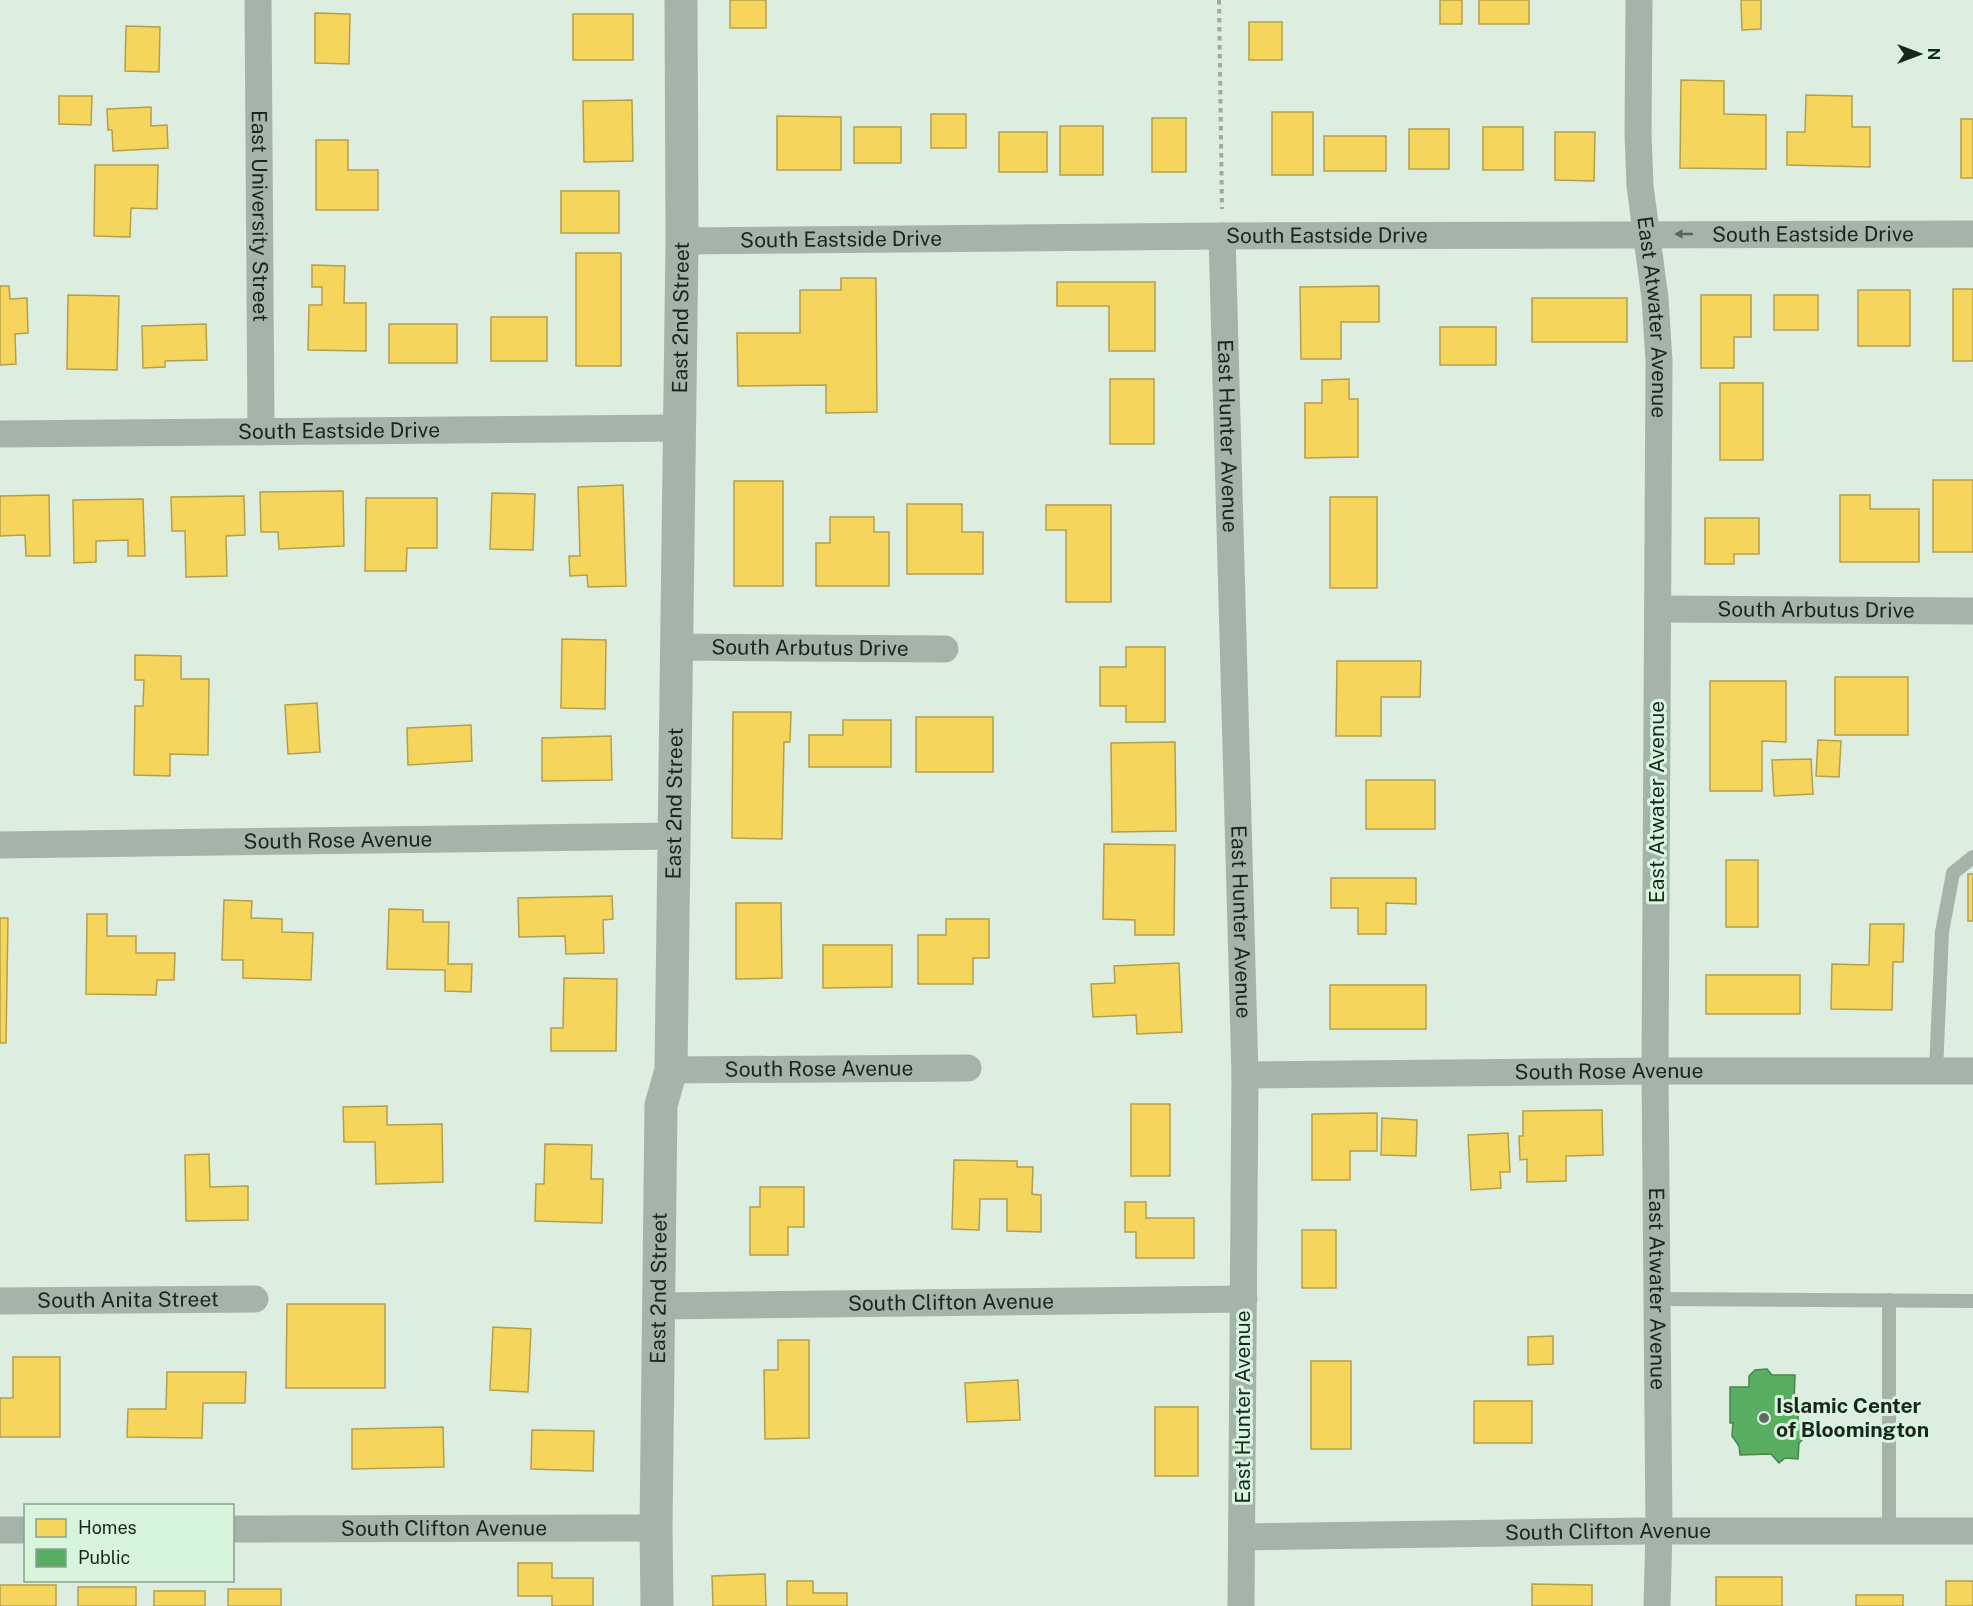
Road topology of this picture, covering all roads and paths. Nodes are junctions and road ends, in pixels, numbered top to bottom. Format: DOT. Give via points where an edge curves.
graph roads {
  1 [pos="258,0"];
  2 [pos="681,0"];
  3 [pos="1219,0"];
  4 [pos="1639,0"];
  5 [pos="1645,234"];
  6 [pos="1973,234"];
  7 [pos="1222,236"];
  8 [pos="682,241"];
  9 [pos="679,428"];
  10 [pos="261,432"];
  11 [pos="0,434"];
  12 [pos="1658,609"];
  13 [pos="1973,611"];
  14 [pos="675,648"];
  15 [pos="945,649"];
  16 [pos="674,836"];
  17 [pos="0,846"];
  18 [pos="1973,857"];
  19 [pos="968,1068"];
  20 [pos="671,1070"];
  21 [pos="1655,1071"];
  22 [pos="1936,1071"];
  23 [pos="1973,1071"];
  24 [pos="1245,1075"];
  25 [pos="255,1299"];
  26 [pos="1244,1299"];
  27 [pos="1657,1299"];
  28 [pos="1890,1300"];
  29 [pos="0,1301"];
  30 [pos="1973,1301"];
  31 [pos="659,1306"];
  32 [pos="656,1528"];
  33 [pos="234,1529"];
  34 [pos="0,1530"];
  35 [pos="24,1530"];
  36 [pos="1659,1531"];
  37 [pos="1890,1531"];
  38 [pos="1973,1532"];
  39 [pos="1242,1537"];
  40 [pos="657,1606"];
  41 [pos="1241,1606"];
  42 [pos="1658,1606"];
  1 -- 10 [label="street, East University Street"];
  2 -- 8 [label="street, East 2nd Street"];
  3 -- 7 [label="path"];
  4 -- 5 [label="street, East Atwater Avenue" via="1638,133"];
  6 -- 5 [label="street, South Eastside Drive, one-way"];
  5 -- 7 [label="street, South Eastside Drive"];
  5 -- 12 [label="street, East Atwater Avenue" via="1659,362"];
  7 -- 8 [label="street, South Eastside Drive"];
  7 -- 24 [label="street, East Hunter Avenue"];
  8 -- 9 [label="street, East 2nd Street"];
  9 -- 10 [label="street, South Eastside Drive"];
  9 -- 14 [label="street, East 2nd Street"];
  10 -- 11 [label="street, South Eastside Drive"];
  12 -- 13 [label="street, South Arbutus Drive"];
  12 -- 21 [label="street, East Atwater Avenue"];
  14 -- 15 [label="street, South Arbutus Drive"];
  14 -- 16 [label="street, East 2nd Street"];
  16 -- 17 [label="street, South Rose Avenue"];
  16 -- 20 [label="street, East 2nd Street"];
  18 -- 22 [label="lane" via="1953,873 1942,932"];
  19 -- 20 [label="street, South Rose Avenue"];
  20 -- 31 [label="street, East 2nd Street" via="661,1105"];
  21 -- 22 [label="street, South Rose Avenue"];
  21 -- 24 [label="street, South Rose Avenue"];
  21 -- 27 [label="street, East Atwater Avenue"];
  22 -- 23 [label="street, South Rose Avenue"];
  24 -- 26 [label="street, East Hunter Avenue"];
  25 -- 29 [label="street, South Anita Street"];
  26 -- 31 [label="street, South Clifton Avenue"];
  26 -- 39 [label="street, East Hunter Avenue"];
  27 -- 28 [label="lane"];
  27 -- 36 [label="street, East Atwater Avenue"];
  28 -- 30 [label="lane"];
  28 -- 37 [label="lane"];
  31 -- 32 [label="street, East 2nd Street"];
  32 -- 33 [label="street, South Clifton Avenue"];
  32 -- 40 [label="street, East 2nd Street"];
  34 -- 35 [label="street"];
  36 -- 37 [label="street, South Clifton Avenue"];
  36 -- 39 [label="street, South Clifton Avenue"];
  36 -- 42 [label="street, East Atwater Avenue"];
  37 -- 38 [label="street, South Clifton Avenue"];
  39 -- 41 [label="street, East Hunter Avenue"];
}
